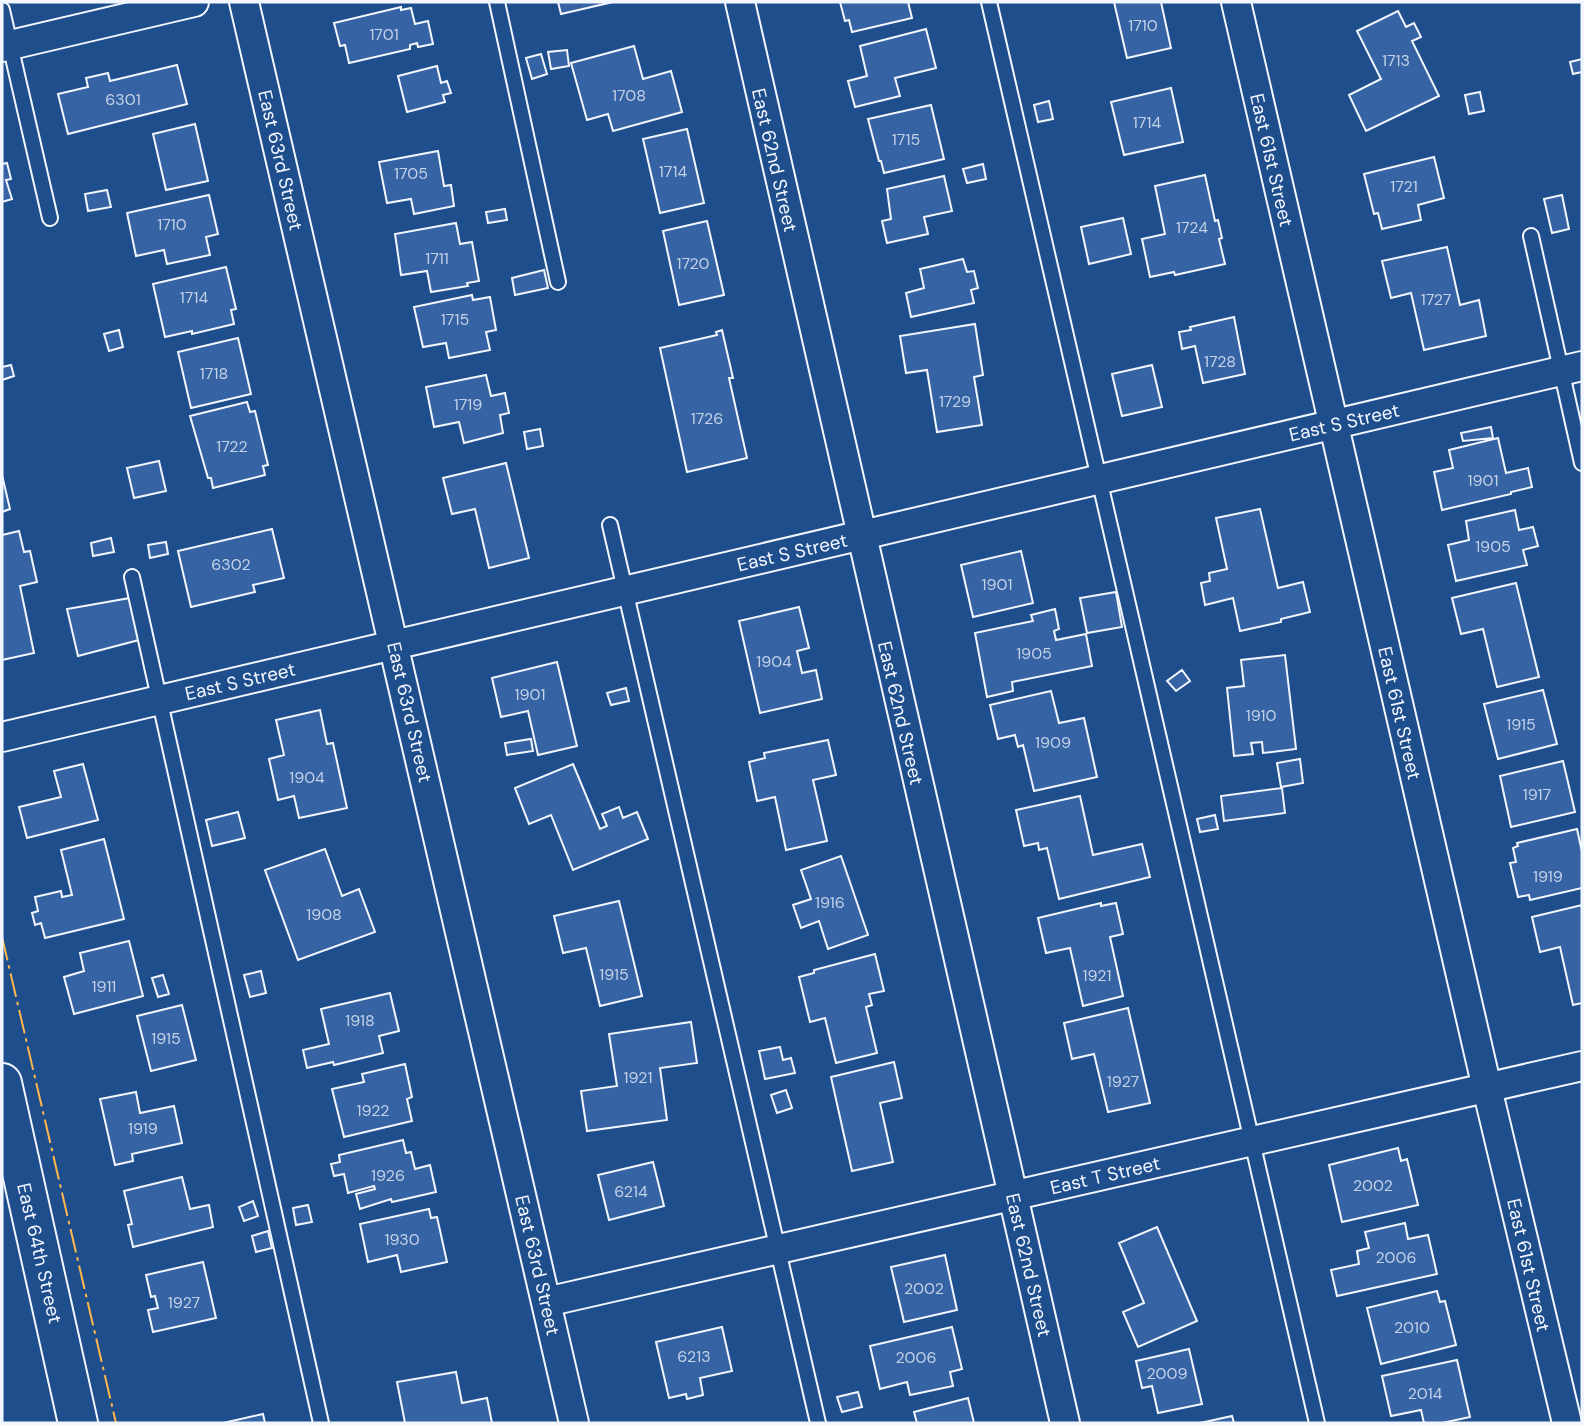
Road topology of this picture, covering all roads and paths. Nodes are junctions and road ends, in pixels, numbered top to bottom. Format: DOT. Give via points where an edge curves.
graph roads {
  1 [pos="194,2"];
  2 [pos="244,2"];
  3 [pos="497,2"];
  4 [pos="740,2"];
  5 [pos="989,2"];
  6 [pos="1236,2"];
  7 [pos="2,10"];
  8 [pos="6,46"];
  9 [pos="50,218"];
  10 [pos="1531,236"];
  11 [pos="558,282"];
  12 [pos="1572,369"];
  13 [pos="1334,425"];
  14 [pos="1582,463"];
  15 [pos="1100,480"];
  16 [pos="610,525"];
  17 [pos="860,536"];
  18 [pos="132,577"];
  19 [pos="625,591"];
  20 [pos="395,645"];
  21 [pos="160,700"];
  22 [pos="2,737"];
  23 [pos="1582,1066"];
  24 [pos="2,1083"];
  25 [pos="1487,1088"];
  26 [pos="1251,1142"];
  27 [pos="1013,1196"];
  28 [pos="777,1250"];
  29 [pos="546,1302"];
  30 [pos="78,1423"];
  31 [pos="321,1423"];
  32 [pos="574,1423"];
  33 [pos="818,1423"];
  34 [pos="1065,1423"];
  35 [pos="1317,1423"];
  36 [pos="1567,1423"];
  1 -- 8 [label="street"];
  2 -- 20 [label="street, East 63rd Street"];
  3 -- 11 [label="lane"];
  4 -- 17 [label="street, East 62nd Street"];
  5 -- 15 [label="lane"];
  6 -- 13 [label="street, East 61st Street"];
  7 -- 8 [label="lane"];
  8 -- 9 [label="lane"];
  10 -- 12 [label="lane"];
  12 -- 13 [label="street, East S Street"];
  12 -- 14 [label="lane"];
  13 -- 15 [label="street, East S Street"];
  13 -- 25 [label="street, East 61st Street"];
  15 -- 17 [label="street, East S Street"];
  15 -- 26 [label="lane"];
  16 -- 19 [label="lane"];
  17 -- 19 [label="street, East S Street"];
  17 -- 27 [label="street, East 62nd Street"];
  18 -- 21 [label="lane"];
  19 -- 20 [label="street, East S Street"];
  19 -- 28 [label="lane"];
  20 -- 21 [label="street, East S Street"];
  20 -- 29 [label="street, East 63rd Street"];
  21 -- 22 [label="street, East S Street"];
  21 -- 31 [label="lane"];
  23 -- 25 [label="street, East T Street"];
  24 -- 30 [label="street, East 64th Street"];
  25 -- 26 [label="street, East T Street"];
  25 -- 36 [label="street, East 61st Street"];
  26 -- 27 [label="street, East T Street"];
  26 -- 35 [label="lane"];
  27 -- 28 [label="street, East T Street"];
  27 -- 34 [label="street, East 62nd Street"];
  28 -- 29 [label="street, East T Street"];
  28 -- 33 [label="lane"];
  29 -- 32 [label="street, East 63rd Street"];
}
